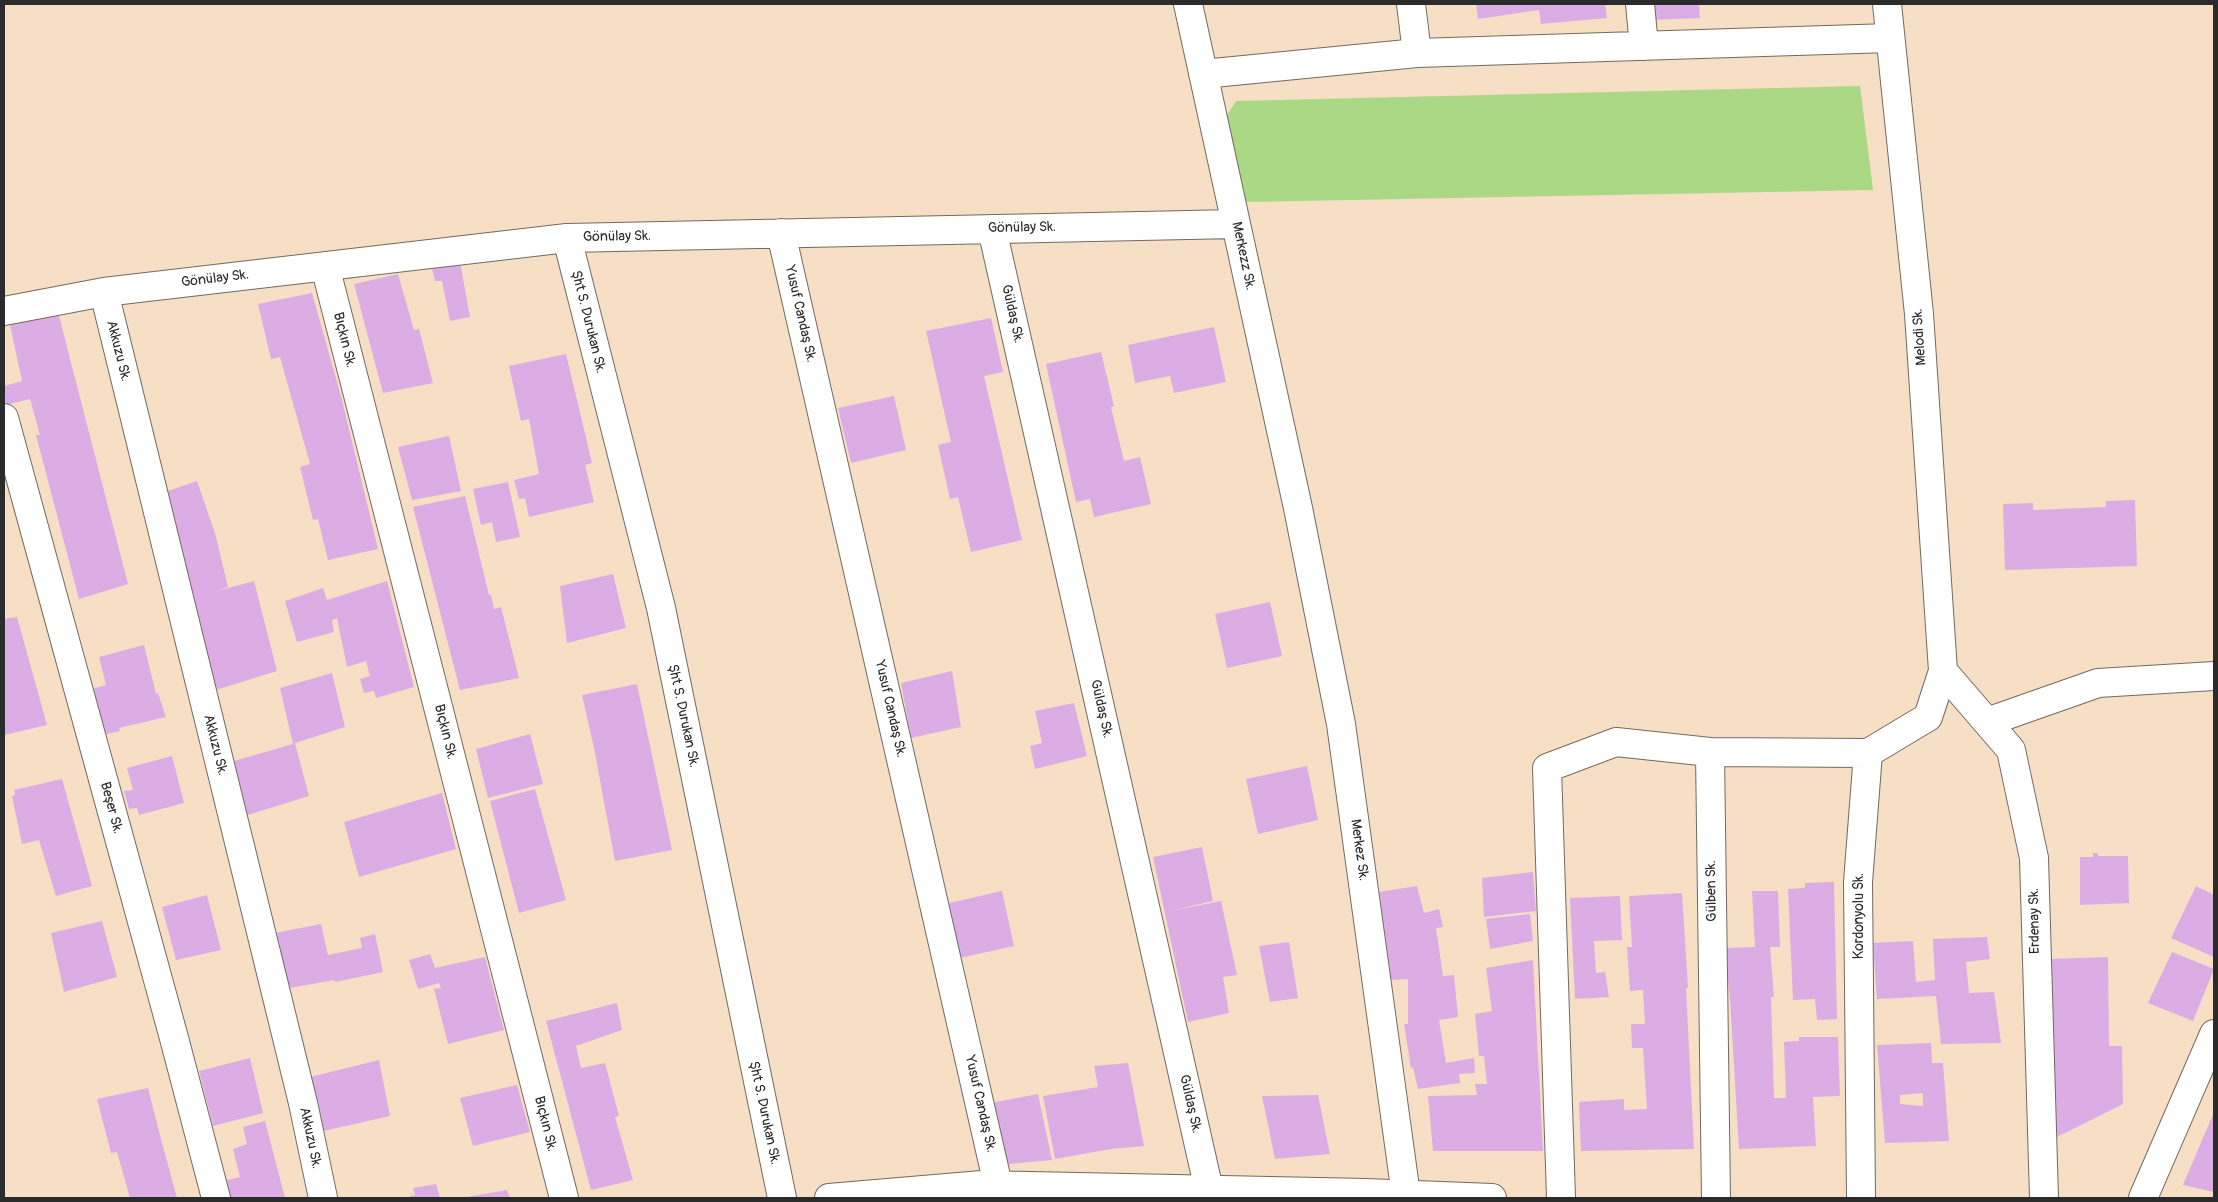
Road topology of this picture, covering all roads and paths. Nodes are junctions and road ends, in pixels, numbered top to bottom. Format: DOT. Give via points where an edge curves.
graph roads {
  1 [pos="1188,4"];
  2 [pos="1411,4"];
  3 [pos="1640,4"];
  4 [pos="1887,4"];
  5 [pos="1890,38"];
  6 [pos="1644,46"];
  7 [pos="1417,52"];
  8 [pos="1203,74"];
  9 [pos="1236,224"];
  10 [pos="992,229"];
  11 [pos="781,233"];
  12 [pos="567,238"];
  13 [pos="325,266"];
  14 [pos="104,292"];
  15 [pos="4,311"];
  16 [pos="4,418"];
  17 [pos="1298,508"];
  18 [pos="1943,671"];
  19 [pos="2214,676"];
  20 [pos="1987,722"];
  21 [pos="1710,752"];
  22 [pos="1868,753"];
  23 [pos="2214,1034"];
  24 [pos="998,1186"];
  25 [pos="1209,1190"];
  26 [pos="1406,1196"];
  27 [pos="216,1198"];
  28 [pos="323,1198"];
  29 [pos="564,1198"];
  30 [pos="782,1198"];
  31 [pos="828,1198"];
  32 [pos="1492,1198"];
  33 [pos="1561,1198"];
  34 [pos="1716,1198"];
  35 [pos="1862,1198"];
  36 [pos="2044,1198"];
  37 [pos="2143,1198"];
  1 -- 8 [label="street, Merkezz Sk."];
  2 -- 7 [label="street"];
  3 -- 6 [label="street"];
  4 -- 5 [label="street, Melodi Sk."];
  5 -- 6 [label="street"];
  5 -- 18 [label="street, Melodi Sk." via="1919,314"];
  6 -- 7 [label="street"];
  7 -- 8 [label="street"];
  8 -- 9 [label="street, Merkezz Sk."];
  9 -- 10 [label="street, Gönülay Sk."];
  9 -- 17 [label="street, Merkezz Sk."];
  10 -- 11 [label="street, Gönülay Sk."];
  10 -- 25 [label="street, Güldaş Sk."];
  11 -- 12 [label="street, Gönülay Sk."];
  11 -- 24 [label="street, Yusuf Candaş Sk."];
  12 -- 13 [label="street, Gönülay Sk."];
  12 -- 30 [label="street, Şht S. Durukan Sk." via="661,608"];
  13 -- 14 [label="street, Gönülay Sk."];
  13 -- 29 [label="street, Bıçkın Sk."];
  14 -- 15 [label="street, Gönülay Sk."];
  14 -- 28 [label="street, Akkuzu Sk." via="303,1103"];
  16 -- 27 [label="street, Beşer Sk."];
  17 -- 26 [label="street, Merkez Sk." via="1341,724"];
  18 -- 20 [label="street, Erdenay Sk."];
  18 -- 22 [label="street" via="1928,718"];
  19 -- 20 [label="street" via="2098,683"];
  20 -- 36 [label="street, Erdenay Sk." via="2011,750 2034,858"];
  21 -- 22 [label="street"];
  21 -- 33 [label="street" via="1616,742 1547,768"];
  21 -- 34 [label="street, Gülben Sk."];
  22 -- 35 [label="street, Kordonyolu Sk." via="1858,882"];
  23 -- 37 [label="street"];
  24 -- 25 [label="street"];
  24 -- 31 [label="street"];
  25 -- 26 [label="street"];
  26 -- 32 [label="street"];
}
